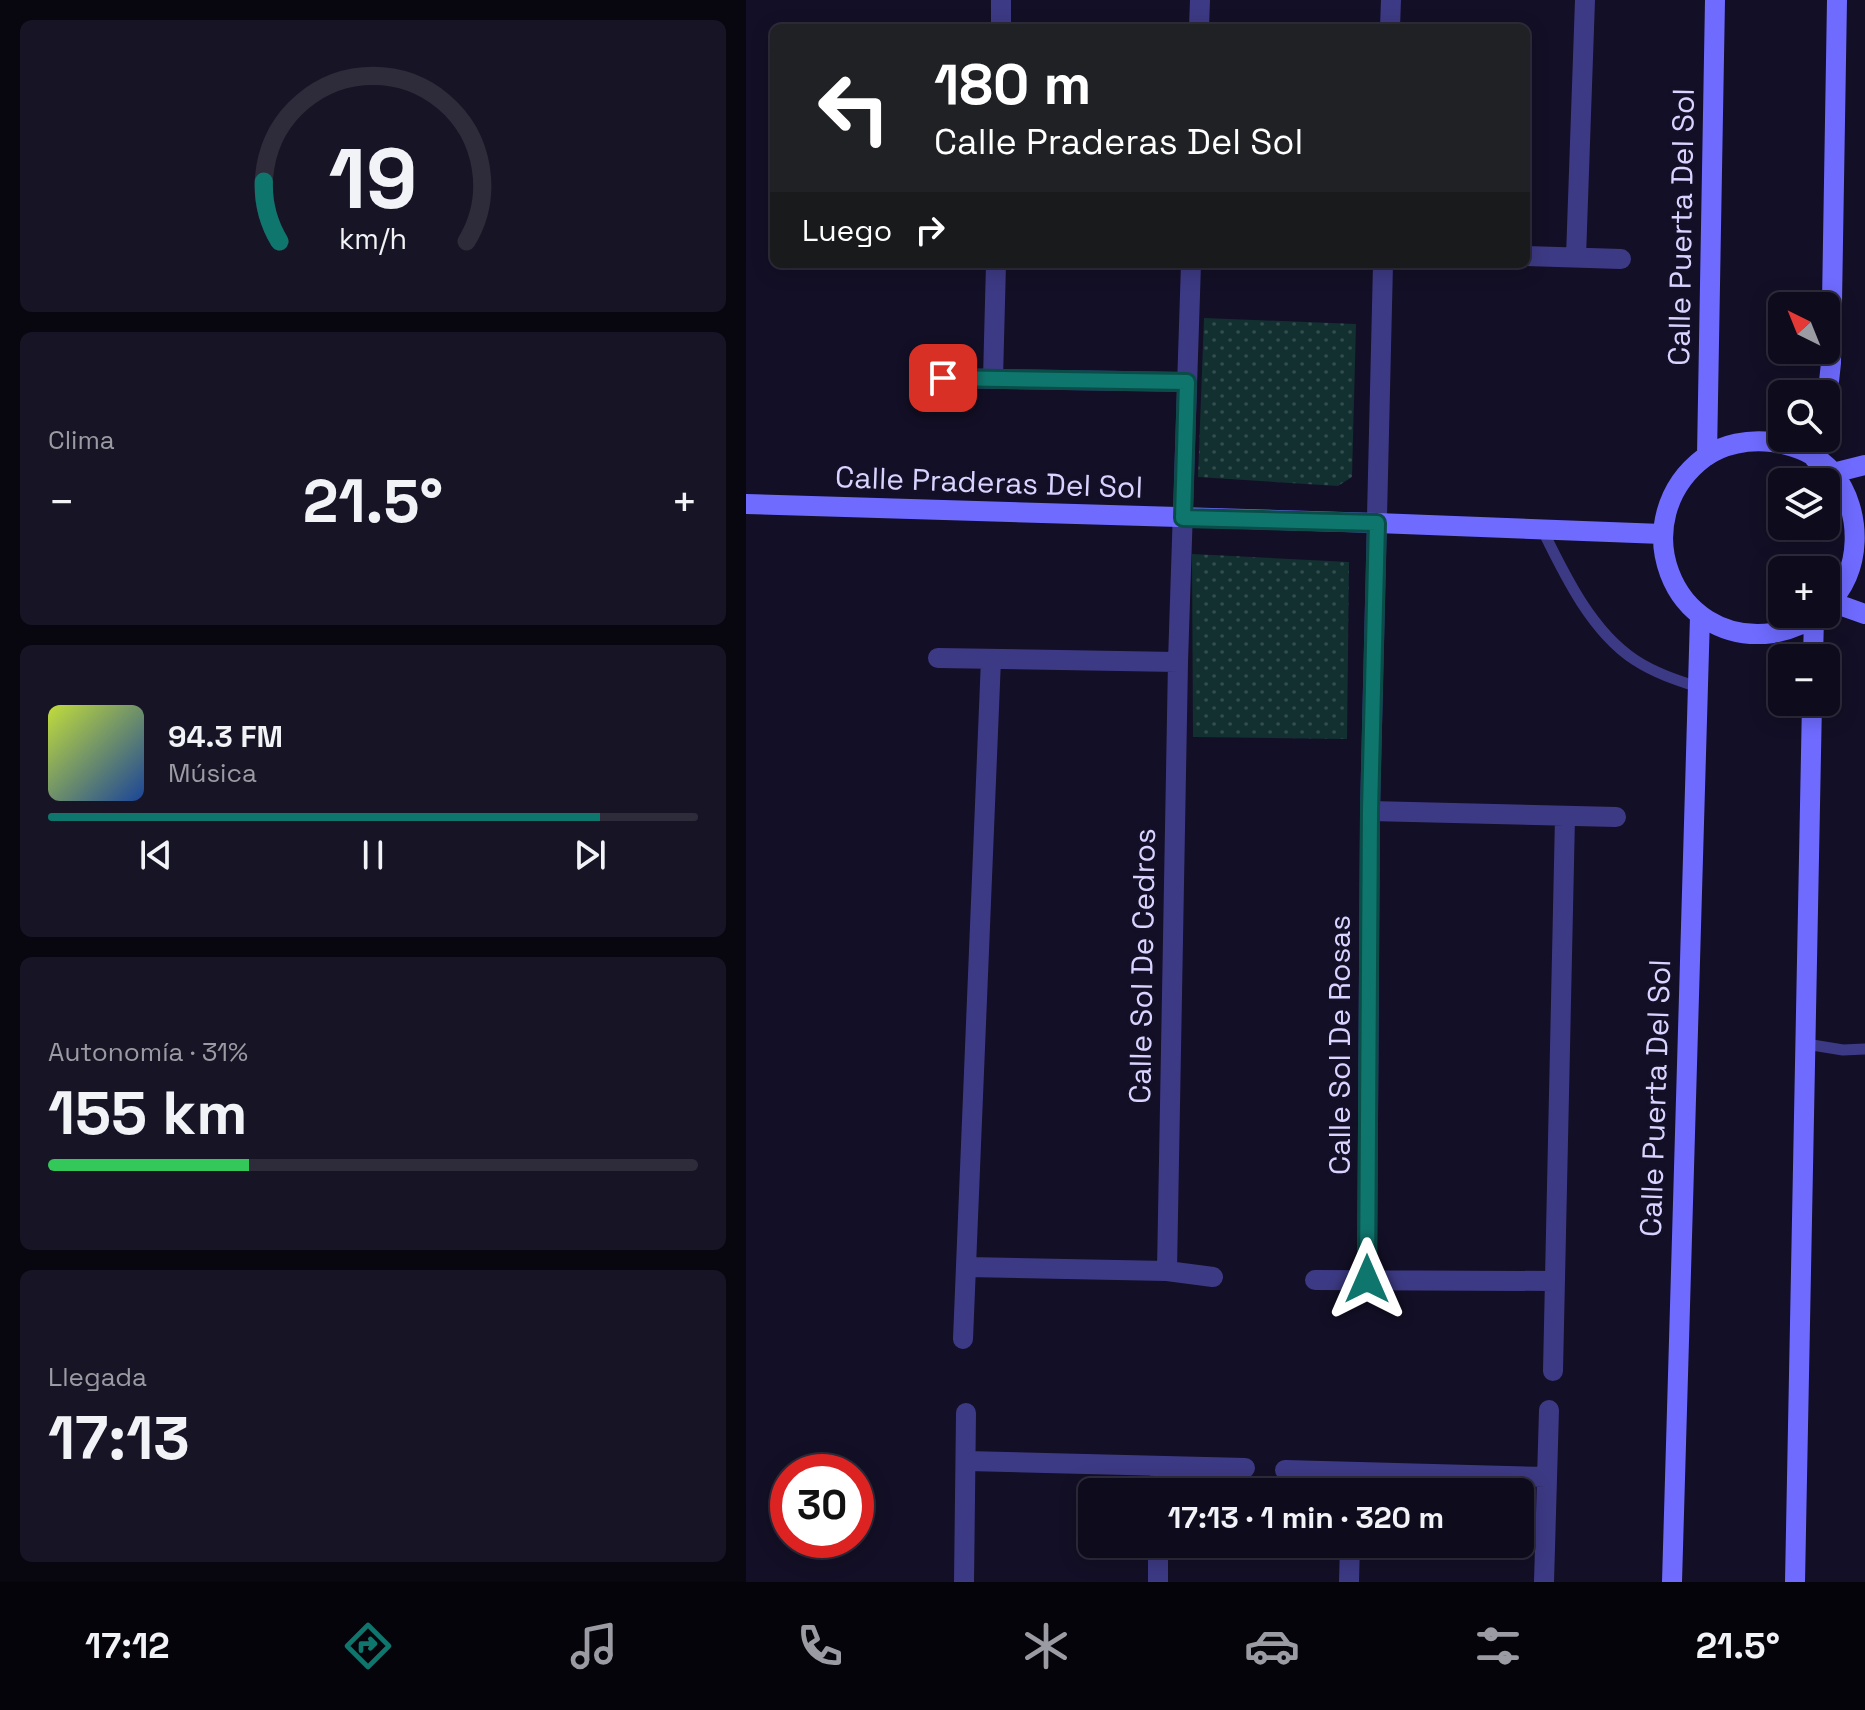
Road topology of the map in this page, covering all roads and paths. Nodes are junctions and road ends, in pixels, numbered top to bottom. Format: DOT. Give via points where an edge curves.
graph roads {
  1 [pos="1001,0"];
  2 [pos="1200,0"];
  3 [pos="1391,0"];
  4 [pos="1585,0"];
  5 [pos="1715,0"];
  6 [pos="1837,0"];
  7 [pos="1001,24"];
  8 [pos="1199,24"];
  9 [pos="1390,24"];
  10 [pos="1530,256"];
  11 [pos="1576,257"];
  12 [pos="1621,259"];
  13 [pos="996,268"];
  14 [pos="1191,268"];
  15 [pos="1383,268"];
  16 [pos="943,378"];
  17 [pos="993,378"];
  18 [pos="1829,380"];
  19 [pos="1187,382"];
  20 [pos="1817,452"];
  21 [pos="1707,456"];
  22 [pos="1815,459"];
  23 [pos="1865,465"];
  24 [pos="1827,468"];
  25 [pos="1840,471"];
  26 [pos="1840,486"];
  27 [pos="746,504"];
  28 [pos="1183,518"];
  29 [pos="1377,523"];
  30 [pos="1543,531"];
  31 [pos="1662,534"];
  32 [pos="1840,585"];
  33 [pos="1840,612"];
  34 [pos="1865,614"];
  35 [pos="1700,616"];
  36 [pos="1792,628"];
  37 [pos="938,658"];
  38 [pos="991,659"];
  39 [pos="1178,662"];
  40 [pos="1698,687"];
  41 [pos="1812,716"];
  42 [pos="1370,811"];
  43 [pos="1565,817"];
  44 [pos="1616,817"];
  45 [pos="1806,1044"];
  46 [pos="1865,1049"];
  47 [pos="967,1267"];
  48 [pos="1167,1271"];
  49 [pos="1213,1277"];
  50 [pos="1367,1279"];
  51 [pos="1315,1280"];
  52 [pos="1555,1281"];
  53 [pos="963,1339"];
  54 [pos="1553,1371"];
  55 [pos="1549,1410"];
  56 [pos="966,1413"];
  57 [pos="967,1461"];
  58 [pos="1160,1467"];
  59 [pos="1245,1468"];
  60 [pos="1285,1470"];
  61 [pos="1547,1477"];
  62 [pos="1160,1478"];
  63 [pos="1330,1478"];
  64 [pos="1508,1478"];
  65 [pos="1158,1558"];
  66 [pos="1350,1558"];
  67 [pos="964,1582"];
  68 [pos="1158,1582"];
  69 [pos="1349,1582"];
  70 [pos="1544,1582"];
  71 [pos="1672,1582"];
  72 [pos="1795,1582"];
  1 -- 7 [label="street"];
  2 -- 8 [label="street"];
  3 -- 9 [label="street"];
  4 -- 11 [label="street"];
  5 -- 21 [label="street, Calle Puerta Del Sol"];
  6 -- 18 [label="street"];
  10 -- 11 [label="street"];
  11 -- 12 [label="street"];
  13 -- 17 [label="street"];
  14 -- 19 [label="street, Calle Sol De Cedros"];
  15 -- 29 [label="street, Calle Sol De Rosas"];
  16 -- 17 [label="street"];
  17 -- 19 [label="street"];
  19 -- 28 [label="street, Calle Sol De Cedros"];
  20 -- 22 [label="street"];
  21 -- 22 [label="street" via="1733,444 1762,441 1790,446"];
  21 -- 31 [label="street" via="1684,477 1668,504"];
  22 -- 24 [label="street"];
  23 -- 25 [label="street"];
  26 -- 32 [label="street" via="1851,507 1856,540 1849,573"];
  27 -- 28 [label="street, Calle Praderas Del Sol"];
  28 -- 29 [label="street, Calle Praderas Del Sol"];
  28 -- 39 [label="street, Calle Sol De Cedros"];
  29 -- 30 [label="street, Calle Praderas Del Sol"];
  29 -- 42 [label="street, Calle Sol De Rosas"];
  30 -- 31 [label="street, Calle Praderas Del Sol"];
  30 -- 40 [label="lane" via="1612,642 1662,675"];
  31 -- 35 [label="street" via="1666,565 1679,593"];
  33 -- 34 [label="street"];
  35 -- 36 [label="street" via="1727,630 1757,635"];
  35 -- 40 [label="street, Calle Puerta Del Sol"];
  37 -- 38 [label="street"];
  38 -- 39 [label="street"];
  38 -- 47 [label="street"];
  39 -- 48 [label="street, Calle Sol De Cedros"];
  40 -- 71 [label="street, Calle Puerta Del Sol"];
  41 -- 45 [label="street"];
  42 -- 43 [label="street"];
  42 -- 50 [label="street, Calle Sol De Rosas"];
  43 -- 44 [label="street"];
  43 -- 52 [label="street"];
  45 -- 46 [label="lane"];
  45 -- 72 [label="street"];
  47 -- 48 [label="street"];
  47 -- 53 [label="street"];
  48 -- 49 [label="street"];
  50 -- 51 [label="street"];
  50 -- 52 [label="street"];
  52 -- 54 [label="street"];
  55 -- 61 [label="street"];
  56 -- 57 [label="street"];
  57 -- 58 [label="street"];
  57 -- 67 [label="street"];
  58 -- 59 [label="street"];
  58 -- 62 [label="street"];
  60 -- 63 [label="street"];
  61 -- 64 [label="street"];
  61 -- 70 [label="street"];
  65 -- 68 [label="street"];
  66 -- 69 [label="street"];
}
